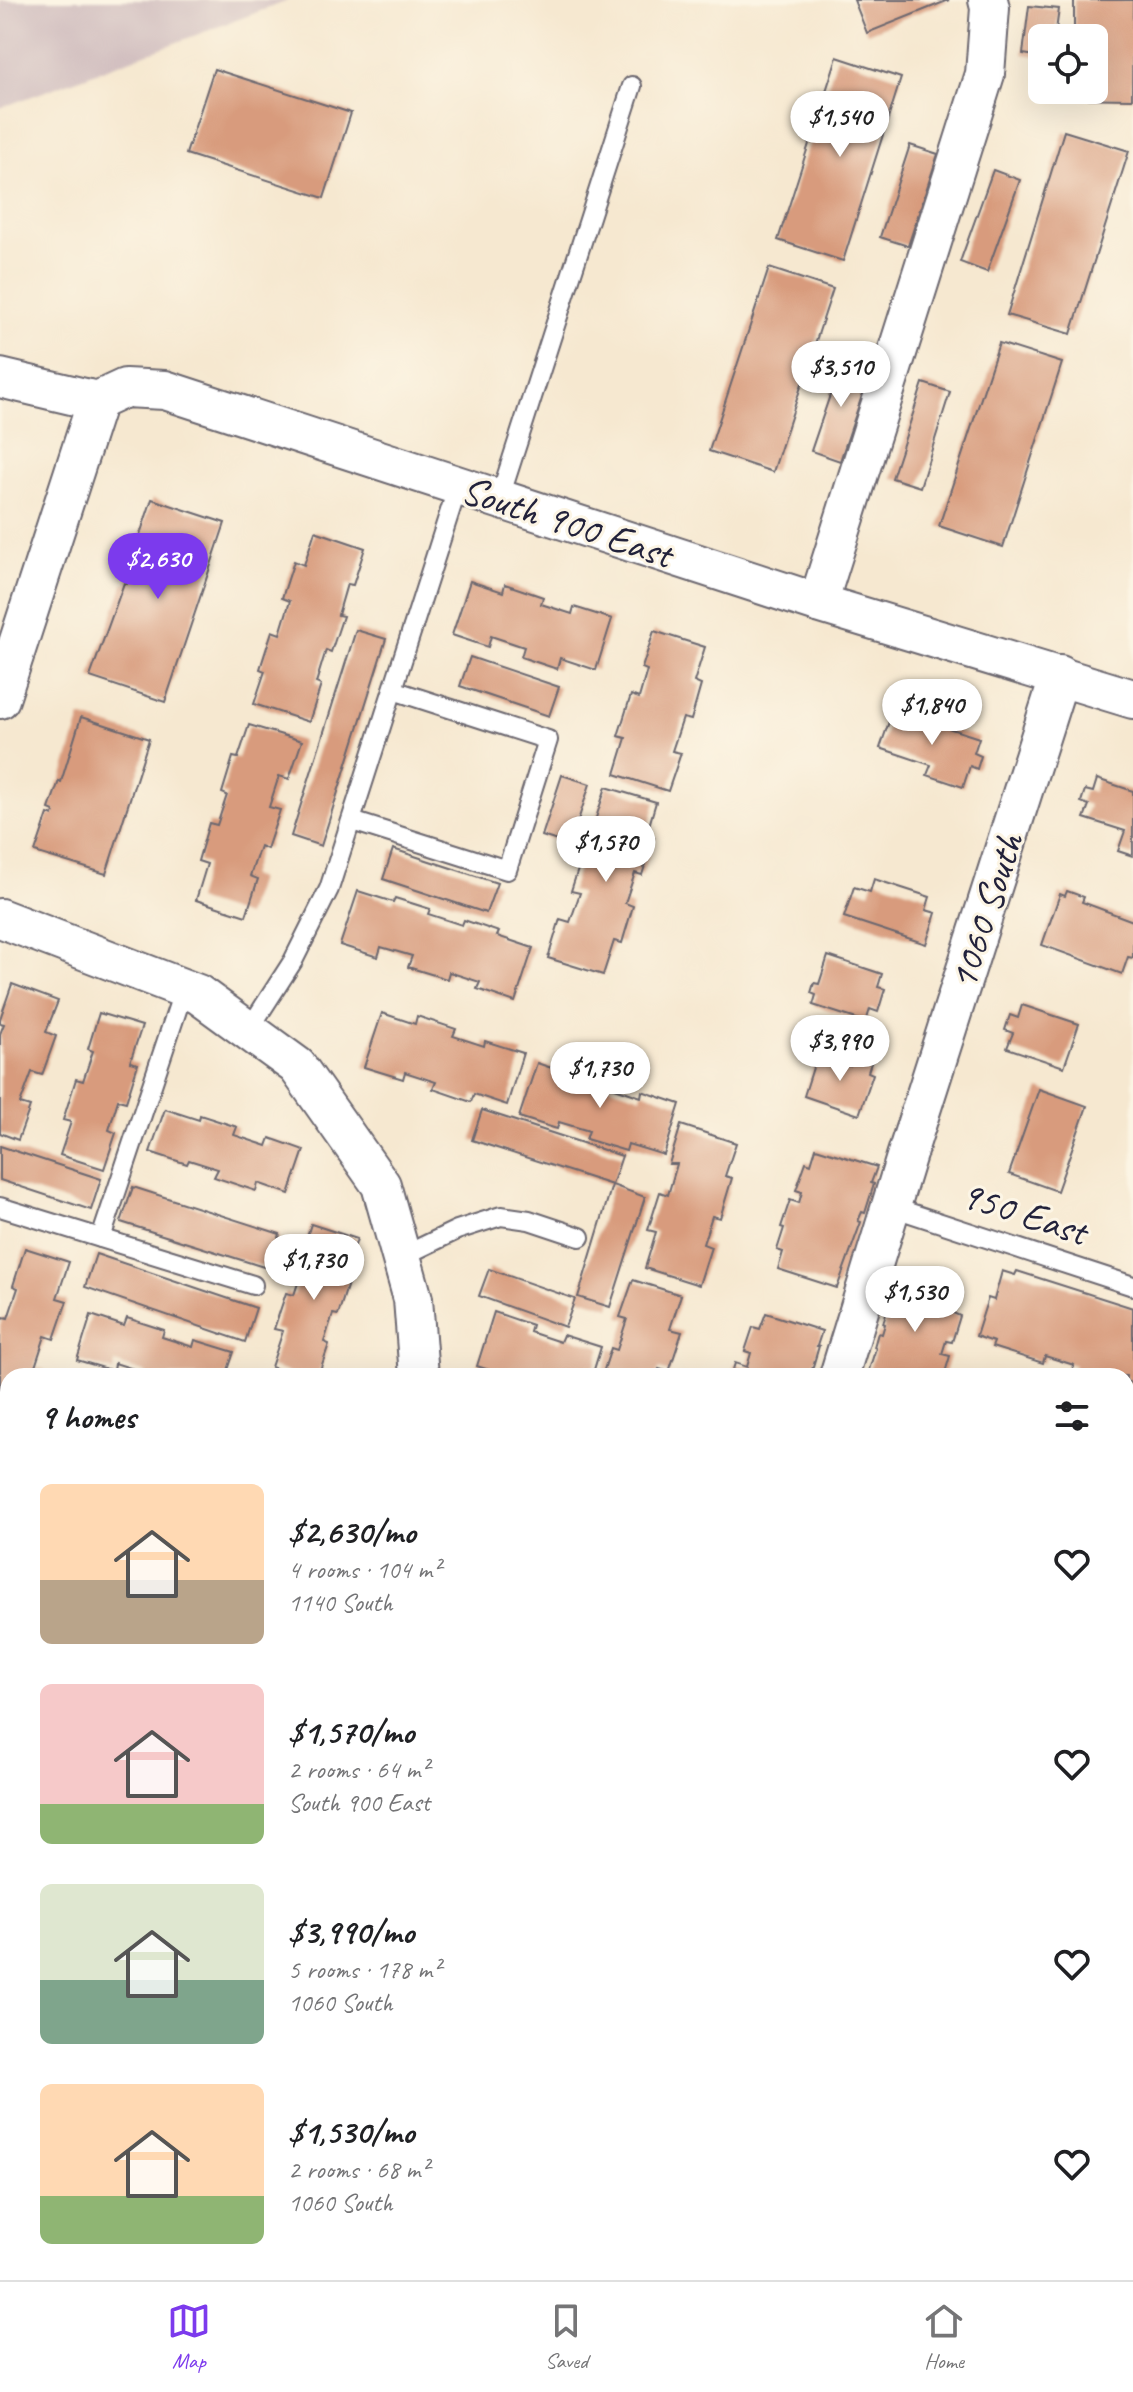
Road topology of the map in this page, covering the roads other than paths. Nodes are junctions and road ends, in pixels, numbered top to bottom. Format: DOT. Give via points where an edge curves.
graph roads {
  1 [pos="988,0"];
  2 [pos="632,86"];
  3 [pos="0,378"];
  4 [pos="97,401"];
  5 [pos="458,486"];
  6 [pos="499,500"];
  7 [pos="818,603"];
  8 [pos="1060,675"];
  9 [pos="393,690"];
  10 [pos="0,699"];
  11 [pos="1133,699"];
  12 [pos="352,821"];
  13 [pos="0,918"];
  14 [pos="184,989"];
  15 [pos="248,1031"];
  16 [pos="0,1207"];
  17 [pos="892,1207"];
  18 [pos="580,1237"];
  19 [pos="101,1238"];
  20 [pos="401,1257"];
  21 [pos="253,1285"];
  22 [pos="1133,1286"];
  23 [pos="418,1368"];
  24 [pos="842,1368"];
  1 -- 7 [label="street" via="985,74"];
  2 -- 6 [label="lane"];
  3 -- 4 [label="street"];
  4 -- 5 [label="street, South 900 East" via="125,388 165,390"];
  4 -- 10 [label="street"];
  5 -- 6 [label="street, South 900 East"];
  5 -- 9 [label="lane"];
  6 -- 7 [label="street, South 900 East"];
  7 -- 8 [label="street, South 900 East"];
  8 -- 11 [label="street, South 900 East"];
  8 -- 17 [label="street, 1060 South"];
  9 -- 12 [label="lane"];
  9 -- 12 [label="lane" via="548,740 507,870"];
  12 -- 15 [label="lane" via="329,889 293,961"];
  13 -- 14 [label="street"];
  14 -- 15 [label="street"];
  14 -- 19 [label="lane"];
  15 -- 20 [label="street" via="297,1066 381,1185"];
  16 -- 19 [label="lane"];
  17 -- 22 [label="lane, 950 East"];
  17 -- 24 [label="street, 1060 South"];
  18 -- 20 [label="lane" via="501,1216"];
  19 -- 21 [label="lane"];
  20 -- 23 [label="street" via="413,1299"];
}
